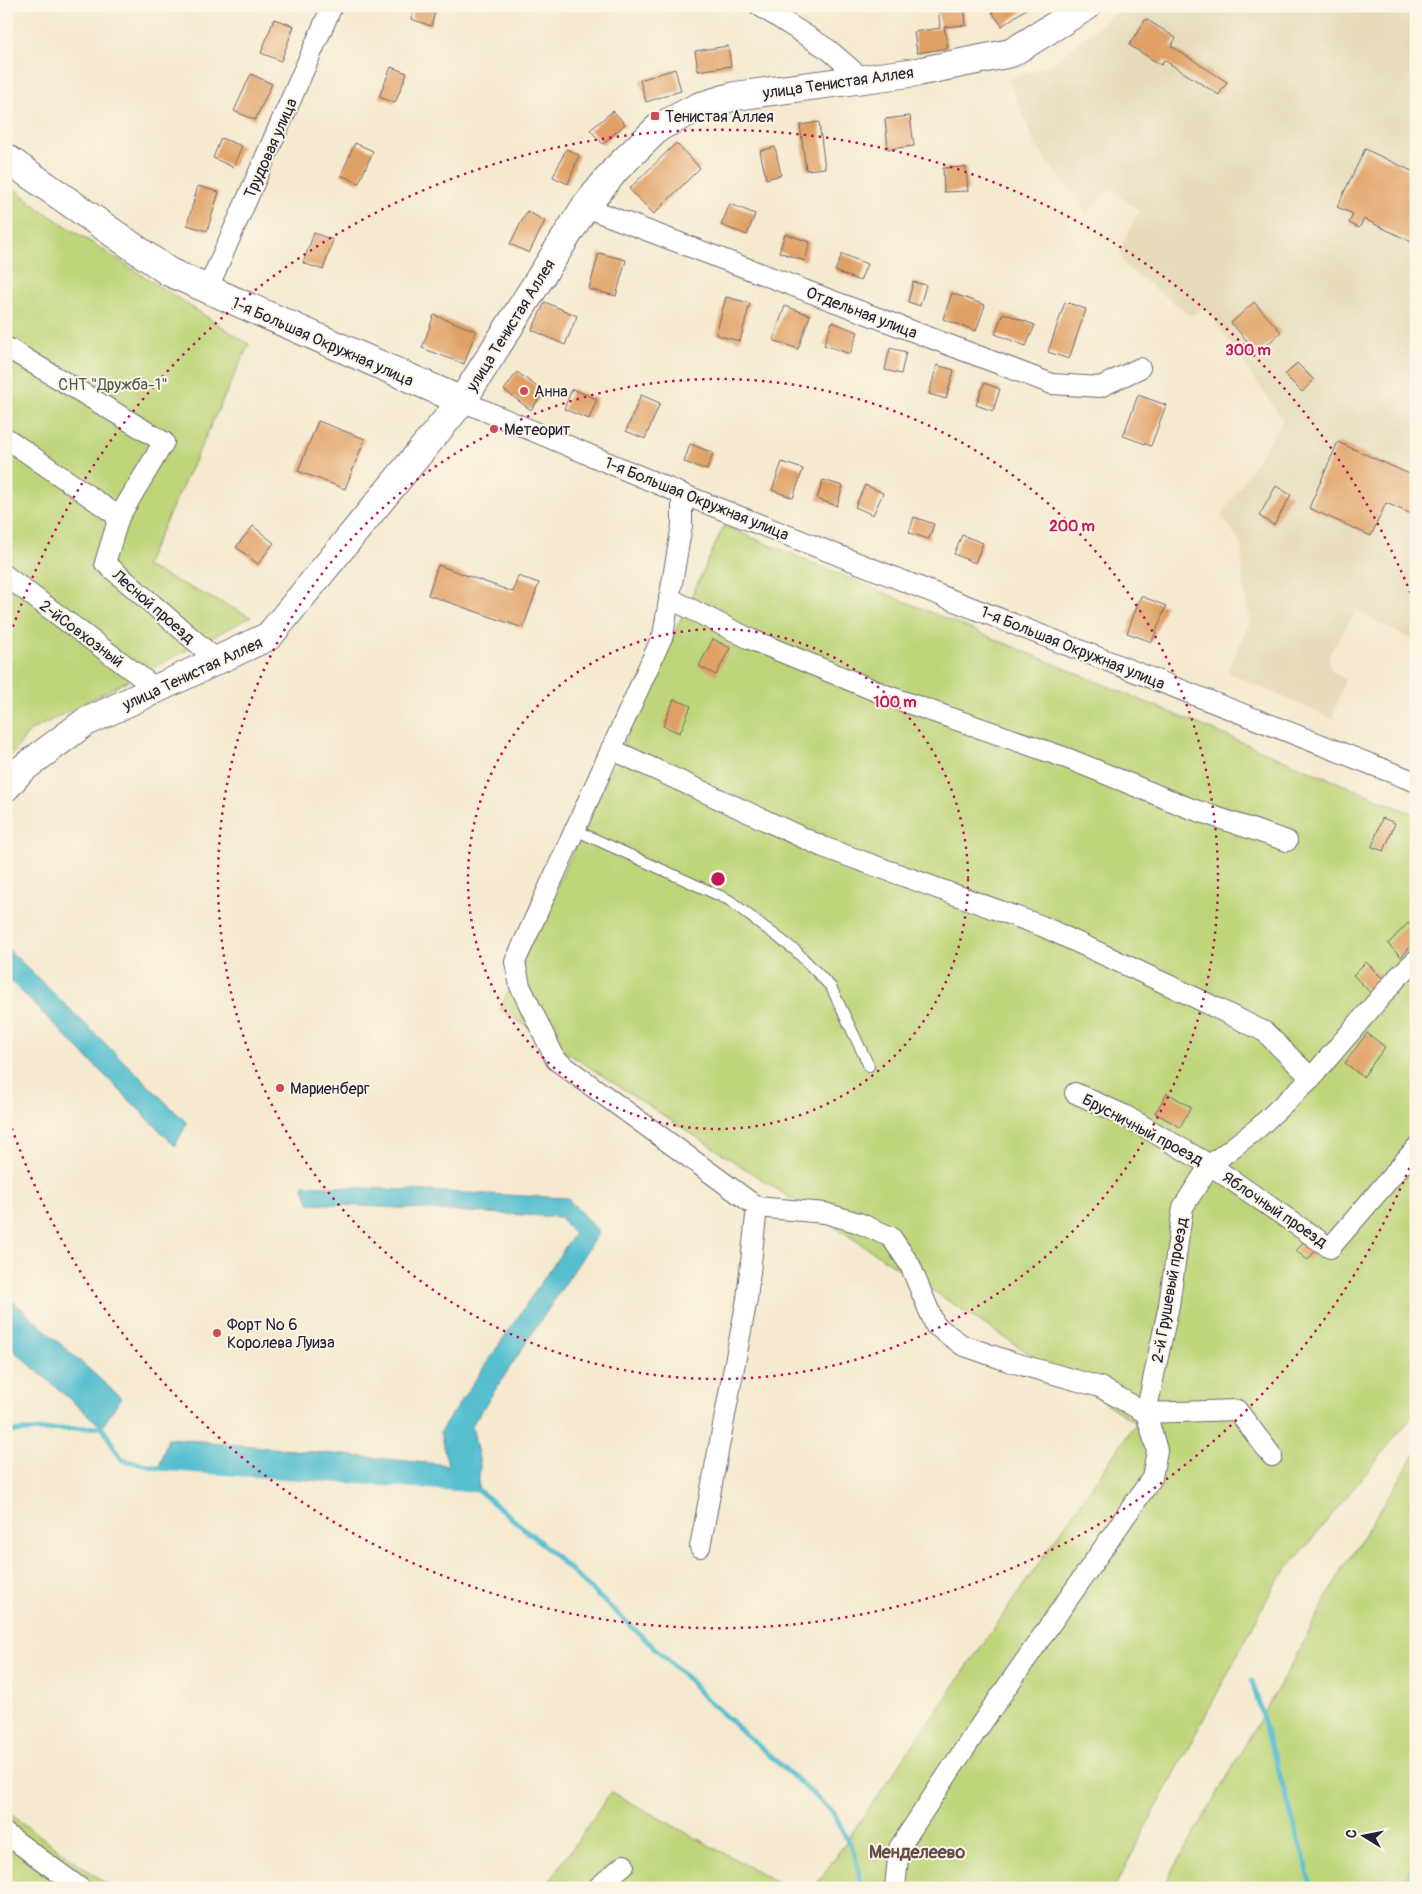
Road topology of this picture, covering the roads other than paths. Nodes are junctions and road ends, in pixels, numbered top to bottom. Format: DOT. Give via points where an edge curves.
graph roads {
  1 [pos="332,6"];
  2 [pos="760,6"];
  3 [pos="1087,6"];
  4 [pos="864,80"];
  5 [pos="6,158"];
  6 [pos="585,207"];
  7 [pos="207,290"];
  8 [pos="6,347"];
  9 [pos="1140,368"];
  10 [pos="462,401"];
  11 [pos="6,438"];
  12 [pos="682,494"];
  13 [pos="119,517"];
  14 [pos="6,576"];
  15 [pos="669,598"];
  16 [pos="218,661"];
  17 [pos="157,689"];
  18 [pos="611,749"];
  19 [pos="1416,782"];
  20 [pos="6,787"];
  21 [pos="575,830"];
  22 [pos="1287,841"];
  23 [pos="1416,960"];
  24 [pos="870,1066"];
  25 [pos="1311,1078"];
  26 [pos="1075,1093"];
  27 [pos="1416,1148"];
  28 [pos="1210,1165"];
  29 [pos="757,1208"];
  30 [pos="1146,1413"];
  31 [pos="1272,1456"];
  32 [pos="700,1547"];
  33 [pos="6,1834"];
  34 [pos="624,1865"];
  35 [pos="80,1888"];
  36 [pos="597,1888"];
  37 [pos="895,1888"];
  1 -- 7 [label="street, Трудовая улица"];
  2 -- 4 [label="street" via="829,50"];
  3 -- 4 [label="main road, улица Тенистая Аллея" via="1011,53"];
  4 -- 6 [label="main road, улица Тенистая Аллея" via="735,96 698,107 659,128 616,169"];
  5 -- 7 [label="main road, 1-я Большая Окружная улица" via="169,272"];
  6 -- 9 [label="street, Отдельная улица" via="1052,384 1100,387"];
  6 -- 10 [label="main road, улица Тенистая Аллея"];
  7 -- 10 [label="main road, 1-я Большая Окружная улица"];
  8 -- 13 [label="street, Лесной проезд" via="164,442"];
  10 -- 12 [label="street, 1-я Большая Окружная улица"];
  10 -- 16 [label="main road, улица Тенистая Аллея" via="269,636"];
  11 -- 13 [label="street"];
  12 -- 15 [label="street" via="682,525"];
  12 -- 19 [label="street, 1-я Большая Окружная улица"];
  13 -- 16 [label="street, Лесной проезд" via="105,564"];
  14 -- 17 [label="street, 2-йСовхозный"];
  15 -- 18 [label="street" via="663,635"];
  15 -- 22 [label="street" via="750,639 888,696"];
  16 -- 17 [label="main road, улица Тенистая Аллея"];
  17 -- 20 [label="main road, улица Тенистая Аллея" via="84,723 21,770"];
  18 -- 21 [label="street"];
  18 -- 25 [label="street" via="823,847 1042,926 1183,992 1264,1032"];
  21 -- 24 [label="lane" via="729,900 796,951 831,987"];
  21 -- 29 [label="street" via="515,962 520,986 556,1060"];
  23 -- 25 [label="street, 2-й Грушевый проезд"];
  25 -- 28 [label="street, 2-й Грушевый проезд" via="1258,1128"];
  26 -- 28 [label="street, Брусничный проезд" via="1124,1115"];
  27 -- 28 [label="street, Яблочный проезд" via="1330,1248"];
  28 -- 30 [label="street, 2-й Грушевый проезд" via="1183,1207 1169,1305"];
  29 -- 30 [label="street" via="825,1212 891,1237 910,1265 935,1325 962,1345 1100,1387"];
  29 -- 32 [label="street" via="747,1299"];
  30 -- 31 [label="street" via="1237,1410"];
  30 -- 37 [label="street" via="1157,1450 1152,1478 899,1848"];
  33 -- 35 [label="street"];
  34 -- 36 [label="street"];
}
